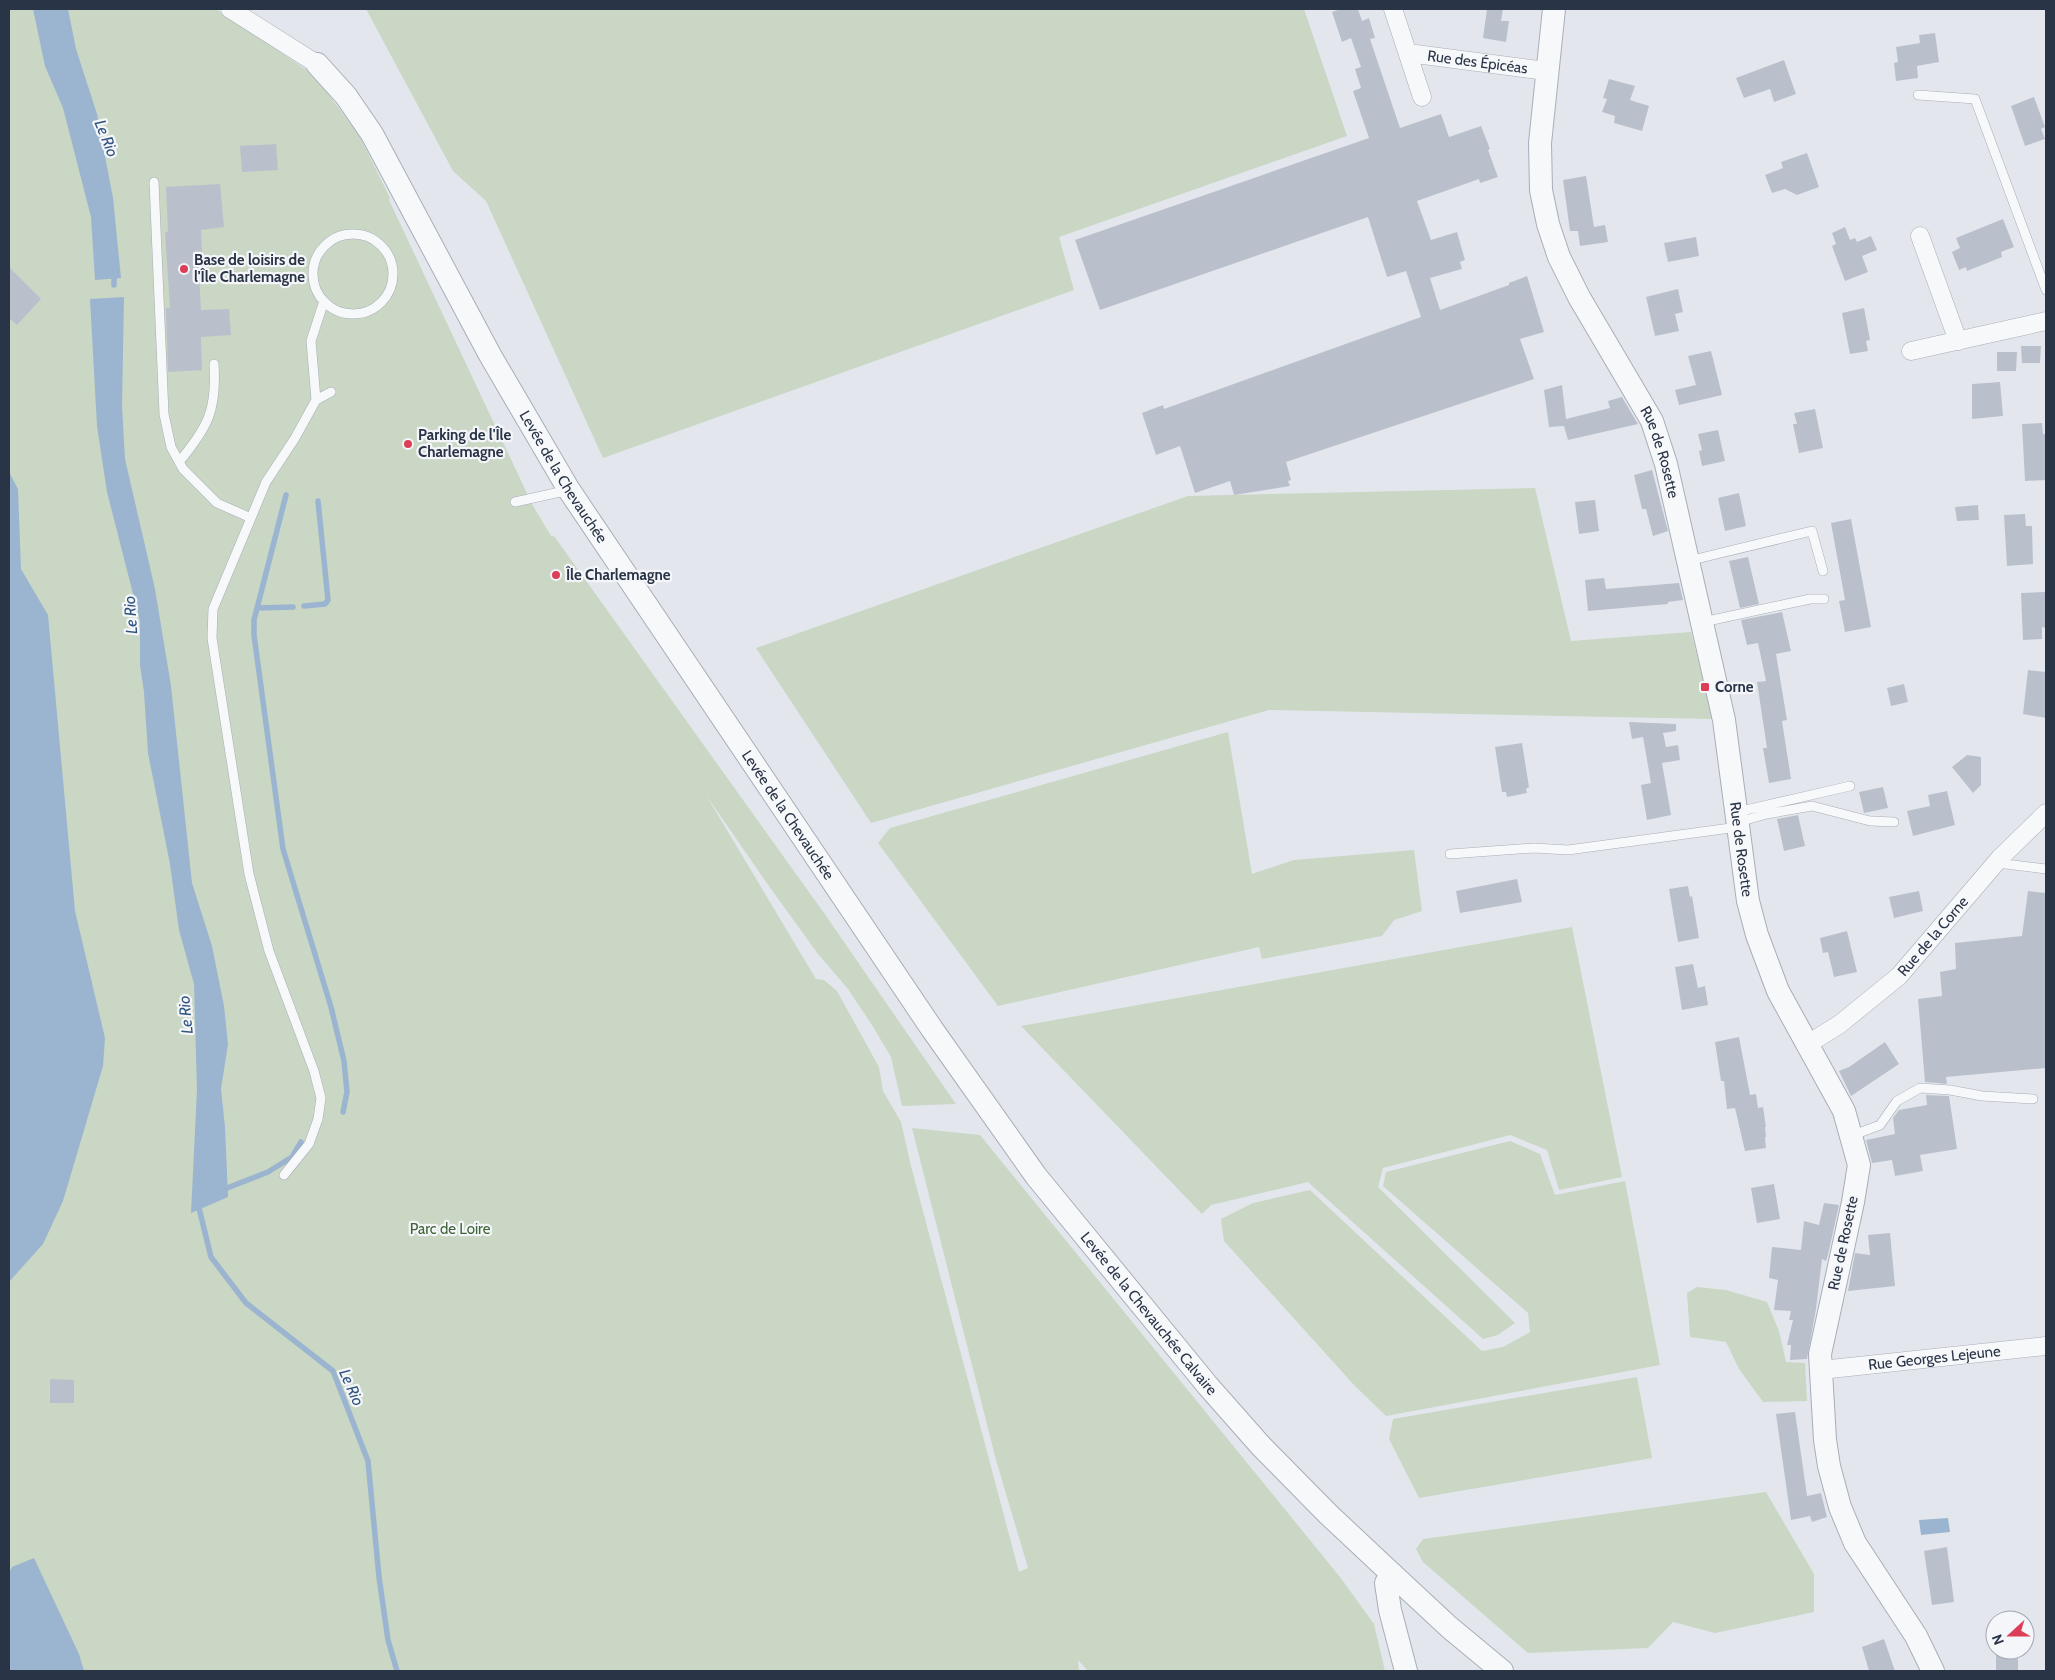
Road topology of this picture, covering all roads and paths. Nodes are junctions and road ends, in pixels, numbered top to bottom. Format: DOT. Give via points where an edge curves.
graph roads {
  1 [pos="230,9"];
  2 [pos="1393,9"];
  3 [pos="1554,9"];
  4 [pos="1408,53"];
  5 [pos="317,64"];
  6 [pos="1546,71"];
  7 [pos="1918,96"];
  8 [pos="1422,97"];
  9 [pos="154,182"];
  10 [pos="1920,236"];
  11 [pos="2046,290"];
  12 [pos="324,301"];
  13 [pos="2046,321"];
  14 [pos="1958,341"];
  15 [pos="1911,351"];
  16 [pos="214,364"];
  17 [pos="331,392"];
  18 [pos="316,400"];
  19 [pos="179,462"];
  20 [pos="569,490"];
  21 [pos="516,502"];
  22 [pos="251,518"];
  23 [pos="1688,561"];
  24 [pos="1823,571"];
  25 [pos="1824,600"];
  26 [pos="1702,622"];
  27 [pos="1850,786"];
  28 [pos="2046,813"];
  29 [pos="1738,820"];
  30 [pos="1894,822"];
  31 [pos="1450,854"];
  32 [pos="1997,863"];
  33 [pos="2046,869"];
  34 [pos="932,1029"];
  35 [pos="1808,1044"];
  36 [pos="2033,1099"];
  37 [pos="1851,1136"];
  38 [pos="284,1175"];
  39 [pos="2046,1346"];
  40 [pos="1821,1370"];
  41 [pos="1392,1574"];
  42 [pos="1406,1671"];
  43 [pos="1502,1671"];
  44 [pos="1933,1671"];
  1 -- 5 [label="street"];
  2 -- 4 [label="street, Rue des Épicéas"];
  3 -- 6 [label="street, Rue de Rosette"];
  4 -- 6 [label="street, Rue des Épicéas"];
  4 -- 8 [label="street, Rue des Épicéas"];
  5 -- 20 [label="street, Levée de la Chevauchée" via="346,96 372,134 490,355"];
  6 -- 23 [label="street, Rue de Rosette" via="1540,143 1541,190 1548,224 1571,281 1652,421 1666,464"];
  7 -- 11 [label="lane" via="1975,99"];
  9 -- 19 [label="lane" via="164,414 171,447"];
  10 -- 14 [label="street"];
  12 -- 12 [label="lane" via="348,313 362,313 374,308 384,299 394,274 385,249 375,240 351,233 328,242 320,251 313,274 314,284"];
  12 -- 18 [label="lane" via="311,341"];
  13 -- 14 [label="street"];
  14 -- 15 [label="street"];
  16 -- 19 [label="lane" via="216,390 212,410"];
  17 -- 18 [label="lane"];
  18 -- 22 [label="lane" via="266,482"];
  19 -- 22 [label="lane" via="217,503"];
  20 -- 21 [label="lane"];
  20 -- 34 [label="street, Levée de la Chevauchée"];
  22 -- 38 [label="lane" via="213,609 212,638 249,874 269,951 321,1098 318,1120 309,1144"];
  23 -- 24 [label="lane" via="1812,531"];
  23 -- 26 [label="street, Rue de Rosette"];
  25 -- 26 [label="lane" via="1810,599"];
  26 -- 29 [label="street, Rue de Rosette" via="1724,720"];
  27 -- 29 [label="lane"];
  28 -- 32 [label="street, Rue de la Corne"];
  29 -- 30 [label="lane" via="1812,806 1870,821"];
  29 -- 31 [label="lane" via="1568,850 1534,848"];
  29 -- 35 [label="street, Rue de Rosette" via="1748,901 1757,935 1778,991"];
  32 -- 33 [label="lane"];
  32 -- 35 [label="street, Rue de la Corne" via="1899,976 1840,1024"];
  34 -- 41 [label="street, Levée de la Chevauchée Calvaire" via="1036,1176 1208,1386 1261,1446"];
  35 -- 37 [label="street, Rue de Rosette" via="1844,1111"];
  36 -- 37 [label="lane" via="1920,1088 1897,1101 1880,1125"];
  37 -- 40 [label="street, Rue de Rosette" via="1859,1165 1820,1354"];
  39 -- 40 [label="street, Rue Georges Lejeune"];
  40 -- 44 [label="street, Rue de Rosette" via="1825,1440 1840,1507 1855,1543 1916,1636"];
  41 -- 42 [label="street" via="1386,1583"];
  41 -- 43 [label="street, Levée de la Chevauchée Calvaire"];
}
